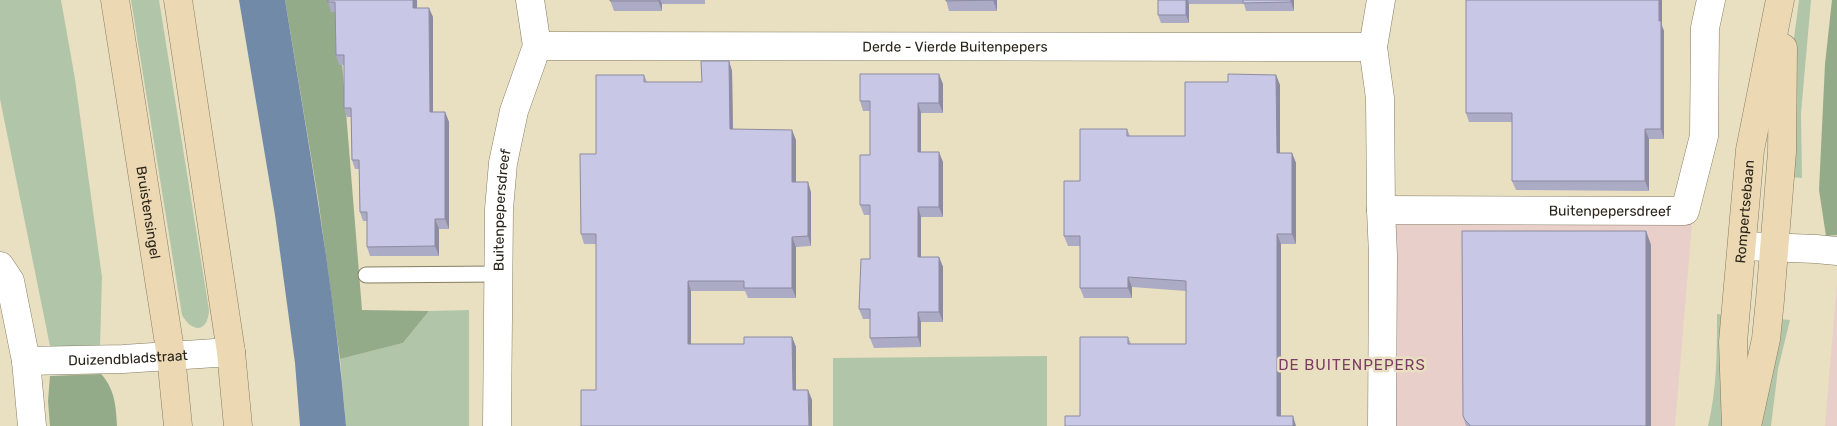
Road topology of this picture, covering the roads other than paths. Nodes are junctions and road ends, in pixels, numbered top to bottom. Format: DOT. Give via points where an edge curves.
graph roads {
  1 [pos="115,0"];
  2 [pos="178,0"];
  3 [pos="530,0"];
  4 [pos="1381,0"];
  5 [pos="1711,0"];
  6 [pos="1782,0"];
  7 [pos="537,46"];
  8 [pos="1373,47"];
  9 [pos="1381,210"];
  10 [pos="1742,246"];
  11 [pos="1774,247"];
  12 [pos="1837,251"];
  13 [pos="0,266"];
  14 [pos="498,274"];
  15 [pos="366,275"];
  16 [pos="231,352"];
  17 [pos="171,356"];
  18 [pos="26,361"];
  19 [pos="32,426"];
  20 [pos="178,426"];
  21 [pos="238,426"];
  22 [pos="497,426"];
  23 [pos="1382,426"];
  24 [pos="1736,426"];
  25 [pos="1747,426"];
  1 -- 17 [label="main road, Bruistensingel"];
  2 -- 16 [label="main road"];
  3 -- 7 [label="street, Buitenpepersdreef"];
  4 -- 8 [label="street"];
  5 -- 9 [label="street, Buitenpepersdreef" via="1705,28 1704,136 1685,211"];
  6 -- 10 [label="main road, Rompertsebaan" via="1750,150"];
  6 -- 11 [label="main road, Rompertsebaan" via="1782,152"];
  7 -- 8 [label="street, Derde - Vierde Buitenpepers"];
  7 -- 14 [label="street, Buitenpepersdreef" via="514,111 502,163"];
  8 -- 9 [label="street" via="1380,98"];
  9 -- 23 [label="street"];
  10 -- 11 [label="street"];
  10 -- 24 [label="main road, Rompertsebaan" via="1734,342"];
  11 -- 12 [label="street"];
  11 -- 25 [label="main road, Rompertsebaan" via="1766,339"];
  13 -- 18 [label="street" via="10,281"];
  14 -- 15 [label="lane"];
  14 -- 22 [label="street, Buitenpepersdreef"];
  16 -- 17 [label="street, Duizendbladstraat"];
  16 -- 21 [label="main road"];
  17 -- 18 [label="street, Duizendbladstraat"];
  17 -- 20 [label="main road, Bruistensingel"];
  18 -- 19 [label="street"];
}
